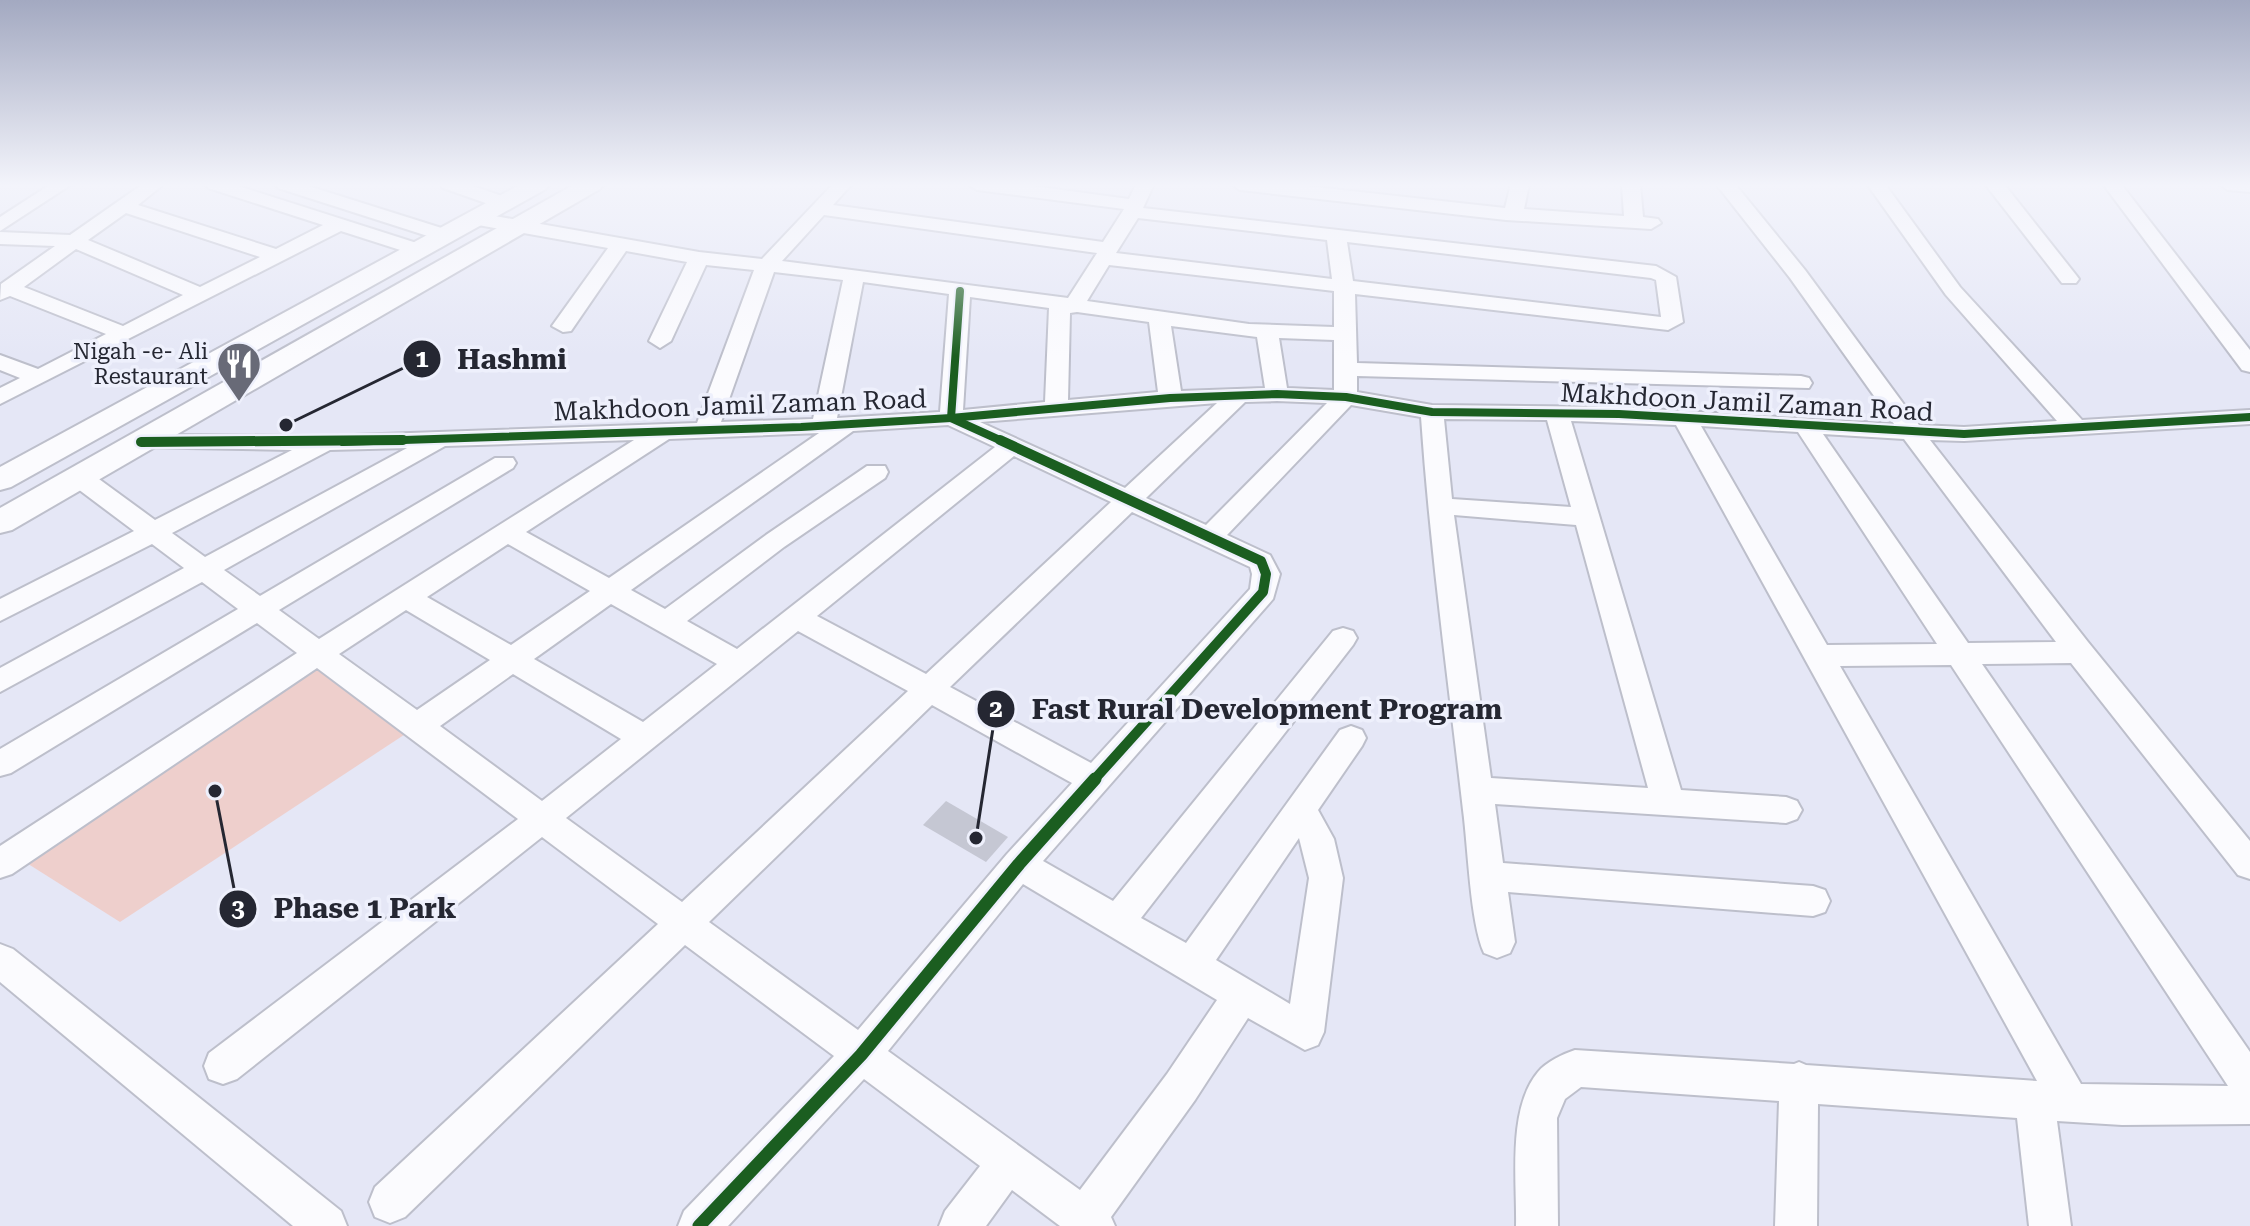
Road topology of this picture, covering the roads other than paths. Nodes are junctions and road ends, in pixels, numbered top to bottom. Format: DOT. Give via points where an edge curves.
graph roads {
  1 [pos="73,241"];
  2 [pos="232,241"];
  3 [pos="304,241"];
  4 [pos="394,241"];
  5 [pos="434,241"];
  6 [pos="467,241"];
  7 [pos="606,241"];
  8 [pos="789,241"];
  9 [pos="1025,241"];
  10 [pos="1115,241"];
  11 [pos="1337,241"];
  12 [pos="1375,241"];
  13 [pos="1775,241"];
  14 [pos="1917,241"];
  15 [pos="2039,241"];
  16 [pos="2156,241"];
  17 [pos="620,245"];
  18 [pos="419,250"];
  19 [pos="1107,254"];
  20 [pos="275,255"];
  21 [pos="699,258"];
  22 [pos="766,266"];
  23 [pos="854,275"];
  24 [pos="2069,279"];
  25 [pos="1344,287"];
  26 [pos="4,291"];
  27 [pos="960,291"];
  28 [pos="200,295"];
  29 [pos="1066,306"];
  30 [pos="1159,317"];
  31 [pos="563,326"];
  32 [pos="1267,331"];
  33 [pos="124,334"];
  34 [pos="1345,334"];
  35 [pos="660,341"];
  36 [pos="0,362"];
  37 [pos="2250,365"];
  38 [pos="1347,369"];
  39 [pos="39,377"];
  40 [pos="1801,383"];
  41 [pos="1240,394"];
  42 [pos="1277,394"];
  43 [pos="0,397"];
  44 [pos="1346,397"];
  45 [pos="1170,398"];
  46 [pos="1056,409"];
  47 [pos="1432,412"];
  48 [pos="1557,414"];
  49 [pos="2250,417"];
  50 [pos="951,418"];
  51 [pos="1685,419"];
  52 [pos="835,425"];
  53 [pos="1806,426"];
  54 [pos="2076,428"];
  55 [pos="707,429"];
  56 [pos="665,431"];
  57 [pos="2250,435"];
  58 [pos="441,438"];
  59 [pos="141,442"];
  60 [pos="1919,442"];
  61 [pos="325,443"];
  62 [pos="1013,445"];
  63 [pos="504,463"];
  64 [pos="13,465"];
  65 [pos="876,472"];
  66 [pos="79,477"];
  67 [pos="0,480"];
  68 [pos="1130,499"];
  69 [pos="0,500"];
  70 [pos="1440,506"];
  71 [pos="1586,517"];
  72 [pos="0,520"];
  73 [pos="507,532"];
  74 [pos="154,534"];
  75 [pos="1210,537"];
  76 [pos="202,570"];
  77 [pos="612,590"];
  78 [pos="406,597"];
  79 [pos="257,610"];
  80 [pos="0,611"];
  81 [pos="796,617"];
  82 [pos="667,622"];
  83 [pos="1343,638"];
  84 [pos="2080,652"];
  85 [pos="1959,653"];
  86 [pos="317,654"];
  87 [pos="1819,656"];
  88 [pos="511,661"];
  89 [pos="738,663"];
  90 [pos="0,681"];
  91 [pos="930,689"];
  92 [pos="416,727"];
  93 [pos="645,738"];
  94 [pos="1351,738"];
  95 [pos="0,764"];
  96 [pos="1095,780"];
  97 [pos="1477,790"];
  98 [pos="1668,802"];
  99 [pos="1301,810"];
  100 [pos="1786,810"];
  101 [pos="541,820"];
  102 [pos="0,864"];
  103 [pos="1019,864"];
  104 [pos="2250,865"];
  105 [pos="1488,876"];
  106 [pos="1813,901"];
  107 [pos="1117,922"];
  108 [pos="683,924"];
  109 [pos="1497,942"];
  110 [pos="0,960"];
  111 [pos="1191,966"];
  112 [pos="1241,996"];
  113 [pos="861,1055"];
  114 [pos="223,1066"];
  115 [pos="1799,1081"];
  116 [pos="2250,1085"];
  117 [pos="2052,1101"];
  118 [pos="2250,1105"];
  119 [pos="1007,1163"];
  120 [pos="390,1202"];
  121 [pos="1089,1222"];
  122 [pos="326,1226"];
  123 [pos="699,1226"];
  124 [pos="960,1226"];
  125 [pos="1537,1226"];
  126 [pos="1796,1226"];
  127 [pos="2050,1226"];
  1 -- 26 [label="street"];
  1 -- 28 [label="street"];
  2 -- 20 [label="street"];
  3 -- 20 [label="street"];
  4 -- 18 [label="street"];
  5 -- 18 [label="main road"];
  6 -- 59 [label="main road"];
  7 -- 17 [label="street"];
  8 -- 22 [label="street"];
  9 -- 19 [label="street"];
  10 -- 19 [label="street"];
  11 -- 25 [label="street"];
  12 -- 25 [label="street" via="1656,272 1666,277 1672,322"];
  13 -- 60 [label="street"];
  14 -- 54 [label="street" via="1953,291"];
  15 -- 24 [label="street"];
  16 -- 37 [label="street"];
  17 -- 21 [label="street"];
  17 -- 31 [label="street"];
  18 -- 64 [label="main road"];
  19 -- 25 [label="street"];
  19 -- 29 [label="street"];
  20 -- 28 [label="street"];
  21 -- 22 [label="street"];
  21 -- 35 [label="street"];
  22 -- 23 [label="street"];
  22 -- 55 [label="street"];
  23 -- 27 [label="street"];
  23 -- 52 [label="street"];
  25 -- 34 [label="street"];
  26 -- 33 [label="street"];
  27 -- 29 [label="street"];
  27 -- 50 [label="street"];
  28 -- 33 [label="street"];
  29 -- 30 [label="street"];
  29 -- 46 [label="street"];
  30 -- 32 [label="street"];
  30 -- 45 [label="street"];
  32 -- 34 [label="street"];
  32 -- 42 [label="street"];
  33 -- 39 [label="street"];
  34 -- 38 [label="street"];
  36 -- 39 [label="street"];
  38 -- 40 [label="street"];
  38 -- 44 [label="street"];
  39 -- 43 [label="street"];
  41 -- 42 [label="street, Makhdoon Jamil Zaman Road"];
  41 -- 45 [label="street, Makhdoon Jamil Zaman Road"];
  41 -- 68 [label="street"];
  42 -- 44 [label="street, Makhdoon Jamil Zaman Road"];
  44 -- 47 [label="street, Makhdoon Jamil Zaman Road"];
  44 -- 75 [label="street"];
  45 -- 46 [label="street, Makhdoon Jamil Zaman Road"];
  46 -- 50 [label="street, Makhdoon Jamil Zaman Road"];
  47 -- 48 [label="street, Makhdoon Jamil Zaman Road"];
  47 -- 70 [label="street"];
  48 -- 51 [label="street, Makhdoon Jamil Zaman Road"];
  48 -- 71 [label="street"];
  49 -- 54 [label="street, Makhdoon Jamil Zaman Road"];
  50 -- 52 [label="street, Makhdoon Jamil Zaman Road"];
  50 -- 62 [label="street"];
  51 -- 53 [label="street, Makhdoon Jamil Zaman Road"];
  51 -- 87 [label="street"];
  52 -- 55 [label="street, Makhdoon Jamil Zaman Road"];
  52 -- 77 [label="street"];
  53 -- 60 [label="street, Makhdoon Jamil Zaman Road"];
  53 -- 85 [label="street"];
  54 -- 60 [label="street, Makhdoon Jamil Zaman Road"];
  55 -- 56 [label="street, Makhdoon Jamil Zaman Road"];
  56 -- 58 [label="street, Makhdoon Jamil Zaman Road"];
  56 -- 73 [label="street"];
  57 -- 60 [label="street, Makhdoon Jamil Zaman Road"];
  58 -- 61 [label="street, Makhdoon Jamil Zaman Road"];
  58 -- 76 [label="street"];
  59 -- 61 [label="street, Makhdoon Jamil Zaman Road"];
  59 -- 66 [label="main road"];
  60 -- 84 [label="street"];
  61 -- 74 [label="street"];
  62 -- 68 [label="street"];
  62 -- 81 [label="street"];
  63 -- 79 [label="street"];
  64 -- 67 [label="main road"];
  65 -- 82 [label="street"];
  66 -- 72 [label="main road"];
  66 -- 74 [label="street"];
  68 -- 75 [label="street"];
  68 -- 91 [label="street"];
  69 -- 72 [label="main road" via="9,504"];
  70 -- 71 [label="street"];
  70 -- 97 [label="street"];
  71 -- 98 [label="street"];
  73 -- 77 [label="street"];
  73 -- 78 [label="street"];
  74 -- 76 [label="street"];
  74 -- 80 [label="street"];
  75 -- 96 [label="street" via="1261,561 1266,574 1263,592"];
  76 -- 79 [label="street"];
  76 -- 90 [label="street"];
  77 -- 82 [label="street"];
  77 -- 88 [label="street"];
  78 -- 86 [label="street"];
  78 -- 88 [label="street"];
  79 -- 86 [label="street"];
  79 -- 95 [label="street"];
  81 -- 89 [label="street"];
  81 -- 91 [label="street"];
  82 -- 89 [label="street"];
  83 -- 107 [label="street"];
  84 -- 85 [label="street"];
  84 -- 104 [label="street"];
  85 -- 87 [label="street"];
  85 -- 116 [label="street"];
  86 -- 92 [label="street"];
  86 -- 102 [label="street"];
  87 -- 117 [label="street"];
  88 -- 92 [label="street"];
  88 -- 93 [label="street"];
  89 -- 93 [label="street"];
  91 -- 96 [label="street"];
  91 -- 108 [label="street"];
  92 -- 101 [label="street"];
  93 -- 101 [label="street"];
  94 -- 99 [label="street"];
  96 -- 103 [label="street"];
  97 -- 98 [label="street"];
  97 -- 105 [label="street"];
  98 -- 100 [label="street"];
  99 -- 111 [label="street"];
  99 -- 112 [label="street" via="1317,839 1326,878 1308,1030 1302,1032"];
  101 -- 108 [label="street"];
  101 -- 114 [label="street"];
  103 -- 107 [label="street"];
  103 -- 113 [label="street"];
  105 -- 106 [label="street"];
  105 -- 109 [label="street"];
  107 -- 111 [label="street"];
  108 -- 113 [label="street"];
  108 -- 120 [label="street"];
  110 -- 122 [label="street"];
  111 -- 112 [label="street"];
  112 -- 121 [label="street"];
  113 -- 119 [label="street"];
  113 -- 123 [label="street"];
  115 -- 117 [label="street"];
  115 -- 125 [label="street" via="1575,1068 1551,1086 1537,1117"];
  115 -- 126 [label="street"];
  117 -- 118 [label="street"];
  117 -- 127 [label="street"];
  119 -- 121 [label="street"];
  119 -- 124 [label="street"];
}
